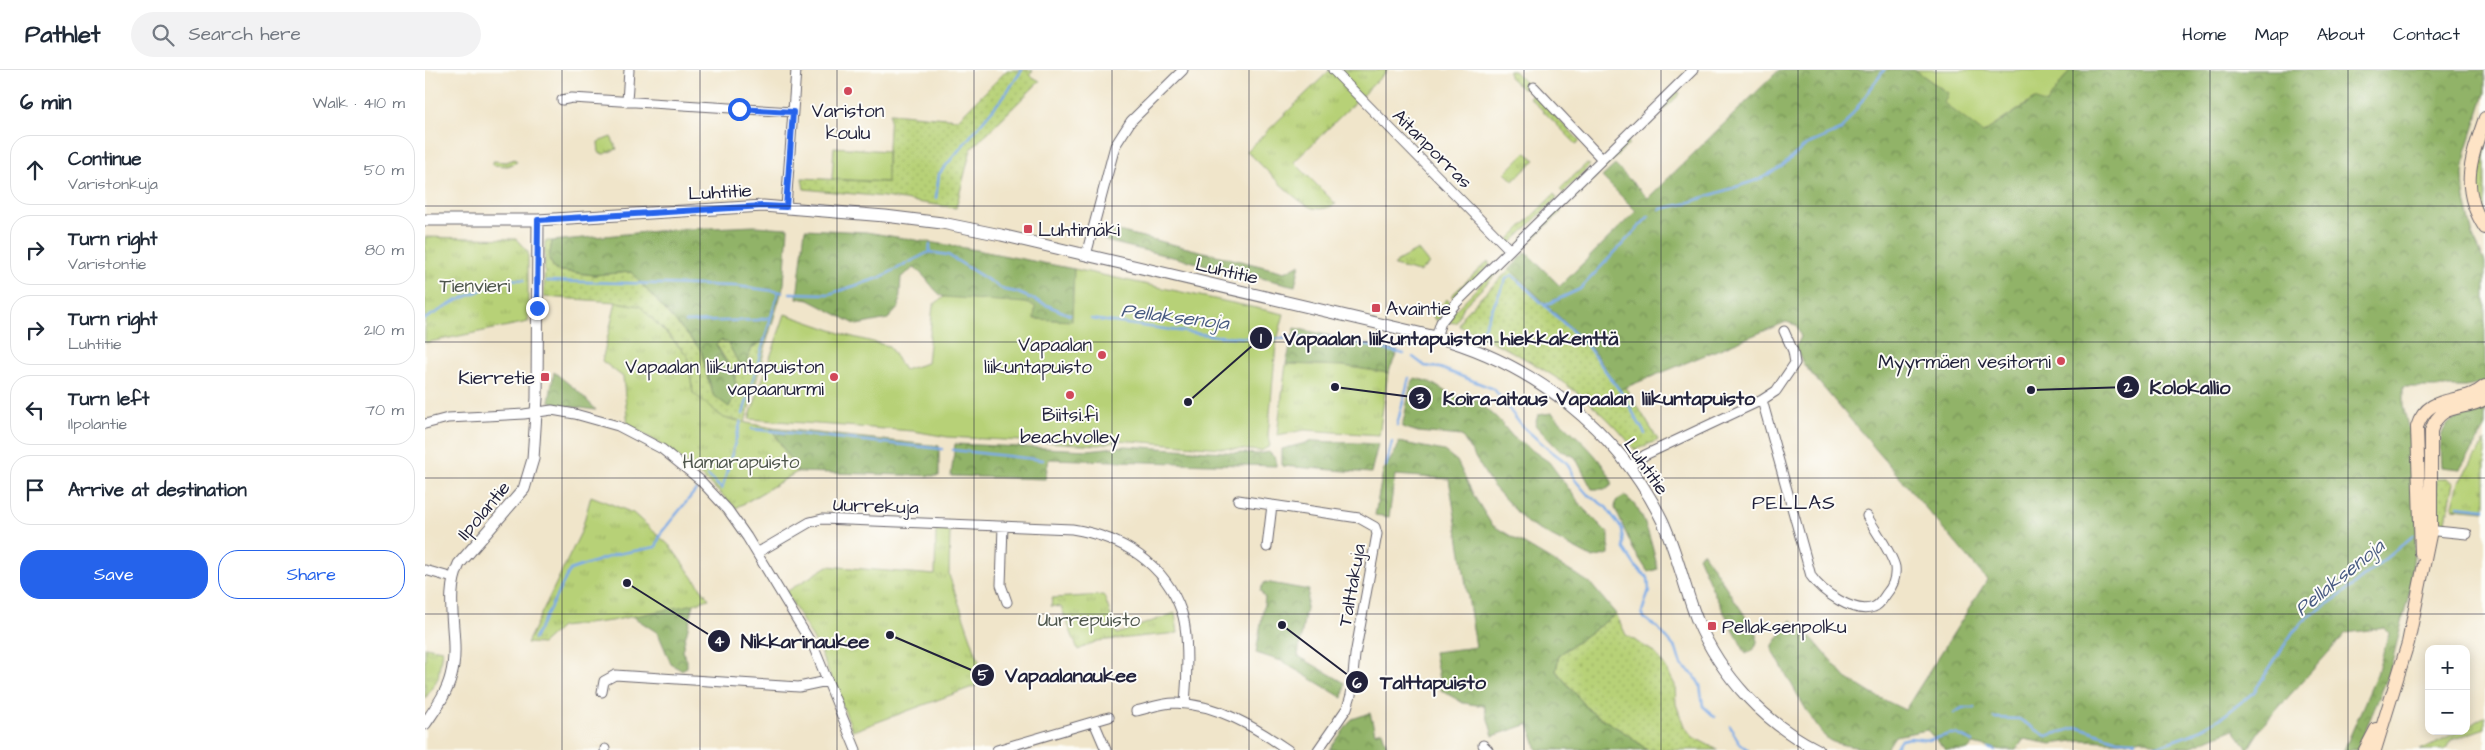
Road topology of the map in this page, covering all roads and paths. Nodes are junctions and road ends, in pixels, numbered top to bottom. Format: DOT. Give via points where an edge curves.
graph roads {
  1 [pos="629,70"];
  2 [pos="796,70"];
  3 [pos="1183,70"];
  4 [pos="1333,70"];
  5 [pos="1693,70"];
  6 [pos="1534,87"];
  7 [pos="562,100"];
  8 [pos="627,102"];
  9 [pos="793,112"];
  10 [pos="2485,118"];
  11 [pos="1602,159"];
  12 [pos="786,207"];
  13 [pos="425,220"];
  14 [pos="538,220"];
  15 [pos="2485,228"];
  16 [pos="1510,250"];
  17 [pos="1086,255"];
  18 [pos="1784,331"];
  19 [pos="1437,338"];
  20 [pos="2485,386"];
  21 [pos="2485,399"];
  22 [pos="1762,400"];
  23 [pos="536,412"];
  24 [pos="425,424"];
  25 [pos="1629,467"];
  26 [pos="1238,500"];
  27 [pos="1272,505"];
  28 [pos="1867,516"];
  29 [pos="1003,526"];
  30 [pos="2426,530"];
  31 [pos="2467,534"];
  32 [pos="1267,547"];
  33 [pos="757,553"];
  34 [pos="425,570"];
  35 [pos="453,578"];
  36 [pos="1007,602"];
  37 [pos="827,681"];
  38 [pos="602,692"];
  39 [pos="1185,704"];
  40 [pos="1136,711"];
  41 [pos="1109,717"];
  42 [pos="2384,719"];
  43 [pos="1094,722"];
  44 [pos="425,724"];
  45 [pos="856,750"];
  46 [pos="997,750"];
  47 [pos="1106,750"];
  48 [pos="1289,750"];
  49 [pos="1318,750"];
  50 [pos="1819,750"];
  51 [pos="2365,750"];
  52 [pos="2375,750"];
  1 -- 8 [label="street"];
  2 -- 9 [label="street"];
  3 -- 17 [label="street" via="1131,121 1115,146"];
  4 -- 16 [label="street, Aitanporras"];
  5 -- 11 [label="street"];
  6 -- 11 [label="street"];
  7 -- 8 [label="street"];
  8 -- 9 [label="street"];
  9 -- 12 [label="street"];
  10 -- 15 [label="main road" via="2473,153 2469,185 2474,208"];
  11 -- 16 [label="street"];
  12 -- 14 [label="street, Luhtitie"];
  12 -- 17 [label="street, Luhtitie" via="942,224"];
  13 -- 14 [label="street, Luhtitie"];
  14 -- 23 [label="street, Ilpolantie"];
  16 -- 19 [label="street" via="1455,303 1441,322"];
  17 -- 19 [label="street, Luhtitie"];
  18 -- 22 [label="street" via="1795,363 1775,391"];
  19 -- 25 [label="street, Luhtitie" via="1486,354 1531,377 1588,420"];
  20 -- 30 [label="main road" via="2472,394 2433,405 2419,419 2417,438"];
  21 -- 30 [label="main road" via="2445,411 2433,423"];
  22 -- 25 [label="street" via="1645,455"];
  22 -- 28 [label="street" via="1811,576 1825,592 1846,603 1870,608 1879,603 1894,580 1895,565"];
  23 -- 24 [label="street" via="448,418"];
  23 -- 33 [label="street" via="552,410 592,418 619,426 660,448 719,500"];
  23 -- 35 [label="street, Ilpolantie" via="533,459 524,489 459,564"];
  25 -- 50 [label="street, Luhtitie" via="1661,520 1697,619 1723,666 1741,691 1765,714"];
  26 -- 27 [label="street, Talttakuja"];
  27 -- 32 [label="street"];
  27 -- 49 [label="street, Talttakuja" via="1359,518 1371,523 1377,534 1351,695 1347,708"];
  29 -- 33 [label="street, Uurrekuja" via="815,520"];
  29 -- 36 [label="street" via="1001,584"];
  29 -- 39 [label="street, Uurrekuja" via="1094,533 1133,549 1154,567 1172,589 1183,614"];
  30 -- 31 [label="street"];
  30 -- 42 [label="main road" via="2408,643"];
  33 -- 37 [label="street" via="814,648"];
  34 -- 35 [label="street"];
  35 -- 44 [label="street, Ilpolantie" via="451,677"];
  37 -- 38 [label="street" via="799,688 609,676 604,681"];
  37 -- 45 [label="street"];
  39 -- 40 [label="street" via="1173,703"];
  39 -- 48 [label="street" via="1245,722"];
  41 -- 43 [label="street"];
  42 -- 51 [label="main road"];
  42 -- 52 [label="main road"];
  43 -- 46 [label="street"];
  43 -- 47 [label="street"];
}
